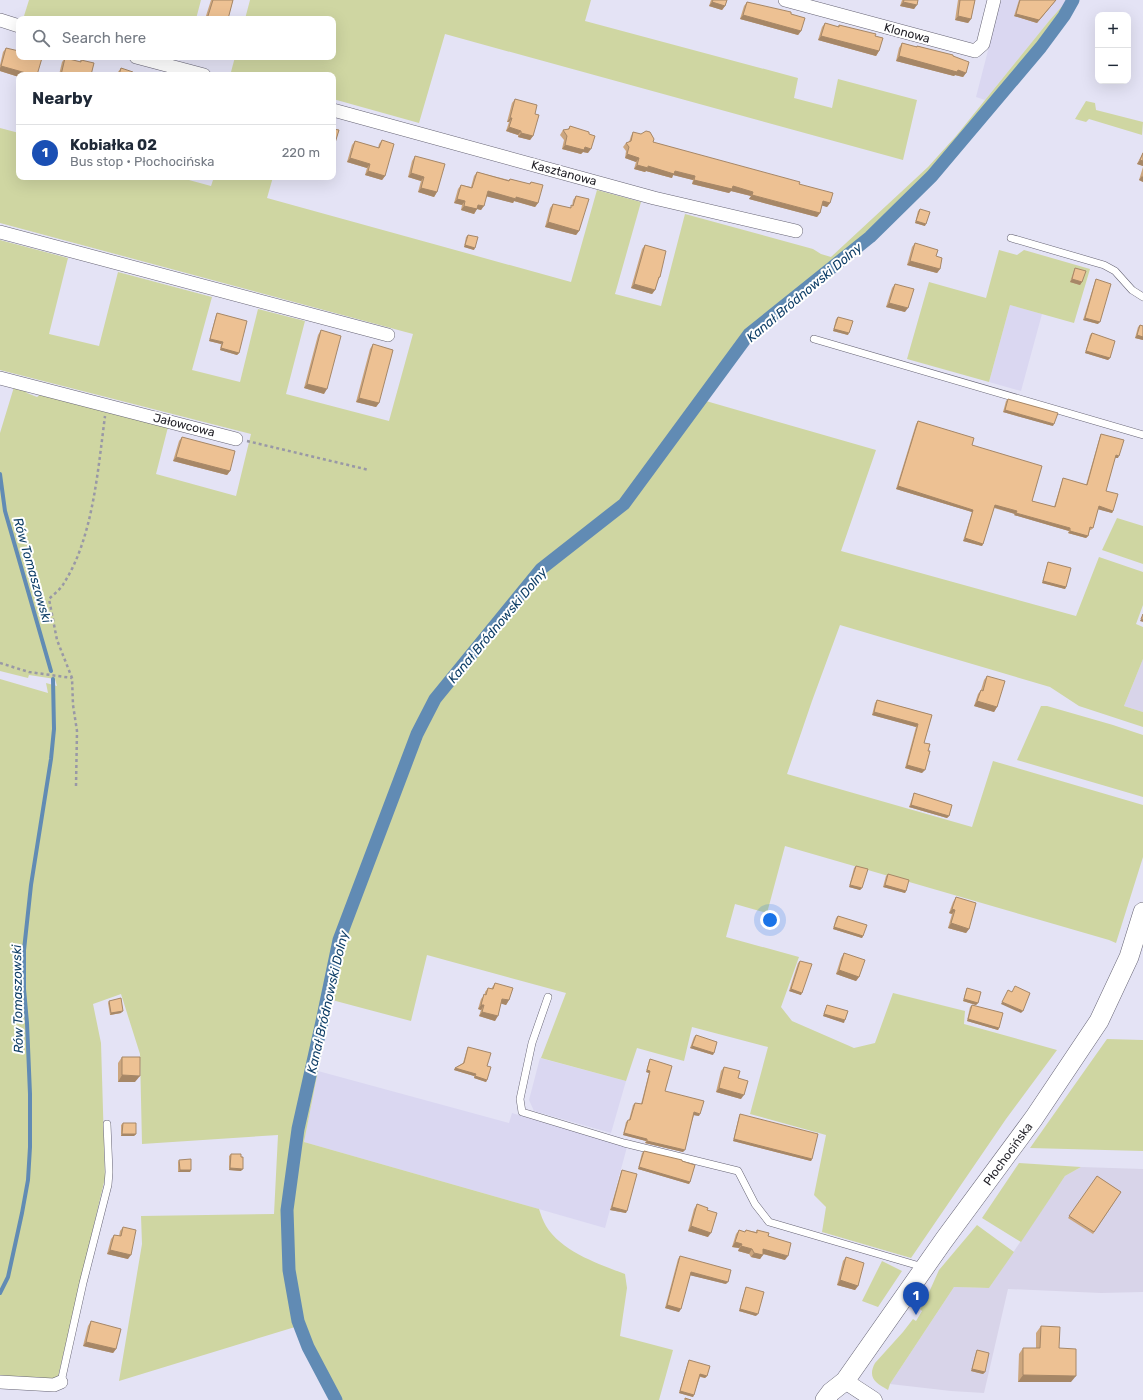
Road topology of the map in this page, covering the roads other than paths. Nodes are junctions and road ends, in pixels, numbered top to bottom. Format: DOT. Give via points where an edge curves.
graph roads {
  1 [pos="785,0"];
  2 [pos="994,0"];
  3 [pos="0,20"];
  4 [pos="16,25"];
  5 [pos="147,60"];
  6 [pos="193,72"];
  7 [pos="336,111"];
  8 [pos="796,231"];
  9 [pos="0,232"];
  10 [pos="1011,238"];
  11 [pos="1143,297"];
  12 [pos="388,335"];
  13 [pos="814,339"];
  14 [pos="0,378"];
  15 [pos="1143,435"];
  16 [pos="236,438"];
  17 [pos="1143,912"];
  18 [pos="548,997"];
  19 [pos="107,1124"];
  20 [pos="926,1268"];
  21 [pos="0,1382"];
  22 [pos="60,1382"];
  23 [pos="845,1382"];
  24 [pos="825,1400"];
  25 [pos="842,1400"];
  26 [pos="874,1400"];
  1 -- 2 [label="street, Klonowa" via="975,51 983,44"];
  3 -- 4 [label="street"];
  5 -- 6 [label="street"];
  7 -- 8 [label="street, Kasztanowa" via="654,198"];
  9 -- 12 [label="street"];
  10 -- 11 [label="lane" via="1104,265 1115,271 1132,290"];
  13 -- 15 [label="lane"];
  14 -- 16 [label="street, Jałowcowa"];
  17 -- 20 [label="main road, Płochocińska" via="1129,957 1098,1021 1034,1118"];
  18 -- 20 [label="lane" via="532,1042 520,1099 522,1112 624,1143 738,1172 754,1204 769,1222"];
  19 -- 22 [label="lane" via="108,1185"];
  20 -- 23 [label="main road, Płochocińska"];
  21 -- 22 [label="street" via="54,1385"];
  23 -- 24 [label="main road, Płochocińska"];
  23 -- 25 [label="main road, Płochocińska"];
  23 -- 26 [label="street"];
}
